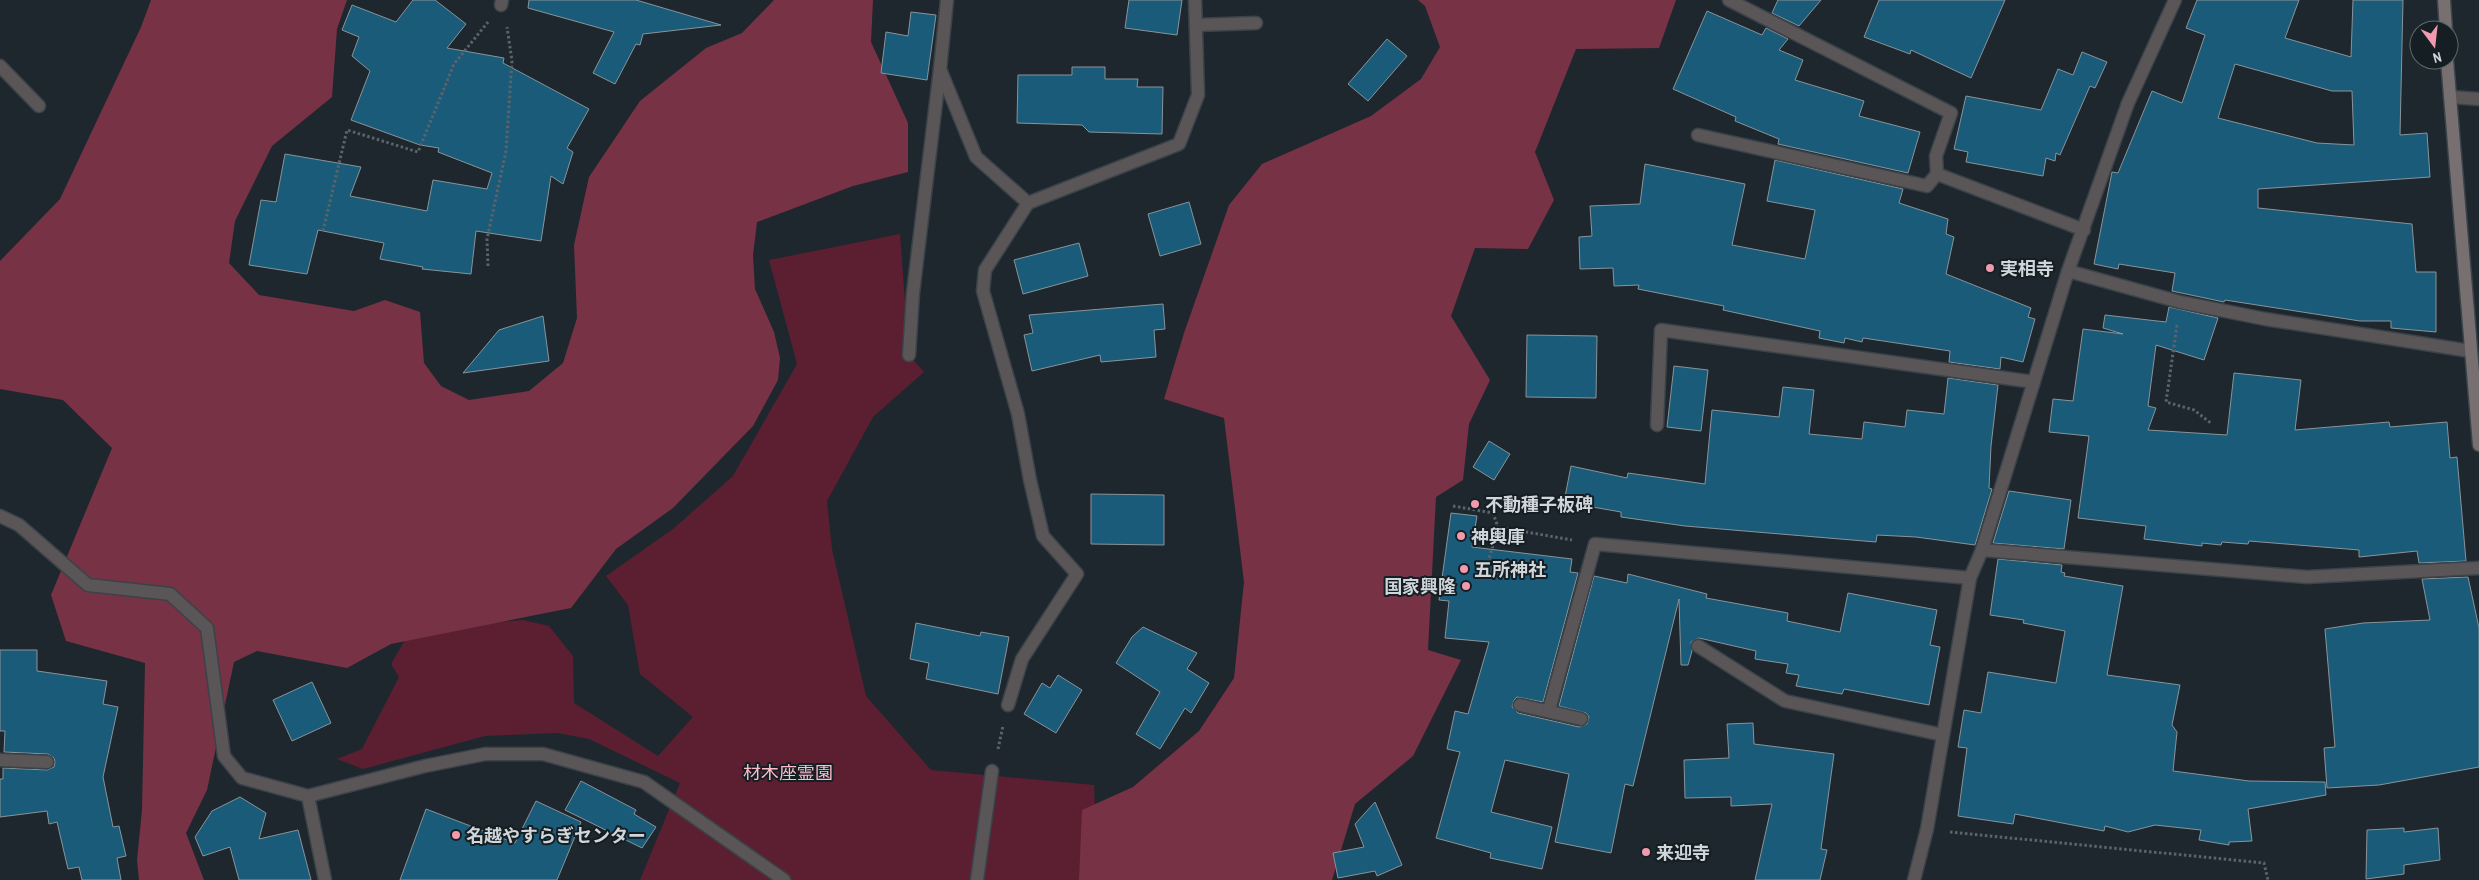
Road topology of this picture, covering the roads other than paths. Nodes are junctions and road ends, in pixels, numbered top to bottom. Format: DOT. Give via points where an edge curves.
graph roads {
  1 [pos="947,0"];
  2 [pos="1196,0"];
  3 [pos="1729,0"];
  4 [pos="2175,0"];
  5 [pos="2444,0"];
  6 [pos="2445,20"];
  7 [pos="1256,23"];
  8 [pos="1196,26"];
  9 [pos="0,66"];
  10 [pos="940,69"];
  11 [pos="2448,70"];
  12 [pos="2450,97"];
  13 [pos="2479,99"];
  14 [pos="39,106"];
  15 [pos="1698,135"];
  16 [pos="1937,174"];
  17 [pos="1028,203"];
  18 [pos="2084,230"];
  19 [pos="2068,271"];
  20 [pos="2470,351"];
  21 [pos="909,355"];
  22 [pos="2034,382"];
  23 [pos="1657,425"];
  24 [pos="2479,445"];
  25 [pos="0,516"];
  26 [pos="1982,550"];
  27 [pos="2479,568"];
  28 [pos="1970,578"];
  29 [pos="1698,646"];
  30 [pos="1008,705"];
  31 [pos="1520,705"];
  32 [pos="1549,710"];
  33 [pos="1581,719"];
  34 [pos="1943,735"];
  35 [pos="0,760"];
  36 [pos="48,762"];
  37 [pos="992,771"];
  38 [pos="308,796"];
  39 [pos="325,880"];
  40 [pos="784,880"];
  41 [pos="977,880"];
  42 [pos="1914,880"];
  1 -- 10 [label="street"];
  2 -- 8 [label="street"];
  3 -- 16 [label="street" via="1951,113 1936,156"];
  4 -- 18 [label="street" via="2128,103"];
  5 -- 6 [label="street"];
  7 -- 8 [label="street"];
  8 -- 17 [label="street" via="1198,95 1179,144"];
  9 -- 14 [label="street"];
  10 -- 17 [label="street" via="976,157"];
  10 -- 21 [label="street" via="913,293"];
  11 -- 12 [label="street"];
  12 -- 13 [label="street"];
  12 -- 20 [label="street"];
  15 -- 16 [label="street" via="1927,186"];
  16 -- 18 [label="street"];
  17 -- 30 [label="street" via="985,270 983,291 1018,414 1043,536 1077,574 1022,659"];
  18 -- 19 [label="street"];
  19 -- 20 [label="street" via="2180,302 2265,319"];
  19 -- 22 [label="street"];
  20 -- 24 [label="street"];
  22 -- 23 [label="street" via="1661,330"];
  22 -- 26 [label="street"];
  25 -- 38 [label="street" via="19,525 88,585 170,594 207,628 224,756 242,778"];
  26 -- 27 [label="street" via="2307,577"];
  26 -- 28 [label="street"];
  28 -- 32 [label="street" via="1595,544"];
  28 -- 34 [label="street"];
  29 -- 34 [label="street" via="1785,701"];
  31 -- 32 [label="street"];
  32 -- 33 [label="street"];
  34 -- 42 [label="street" via="1927,829"];
  35 -- 36 [label="street"];
  37 -- 41 [label="street"];
  38 -- 39 [label="street"];
  38 -- 40 [label="street" via="485,754 543,754 644,782"];
}
